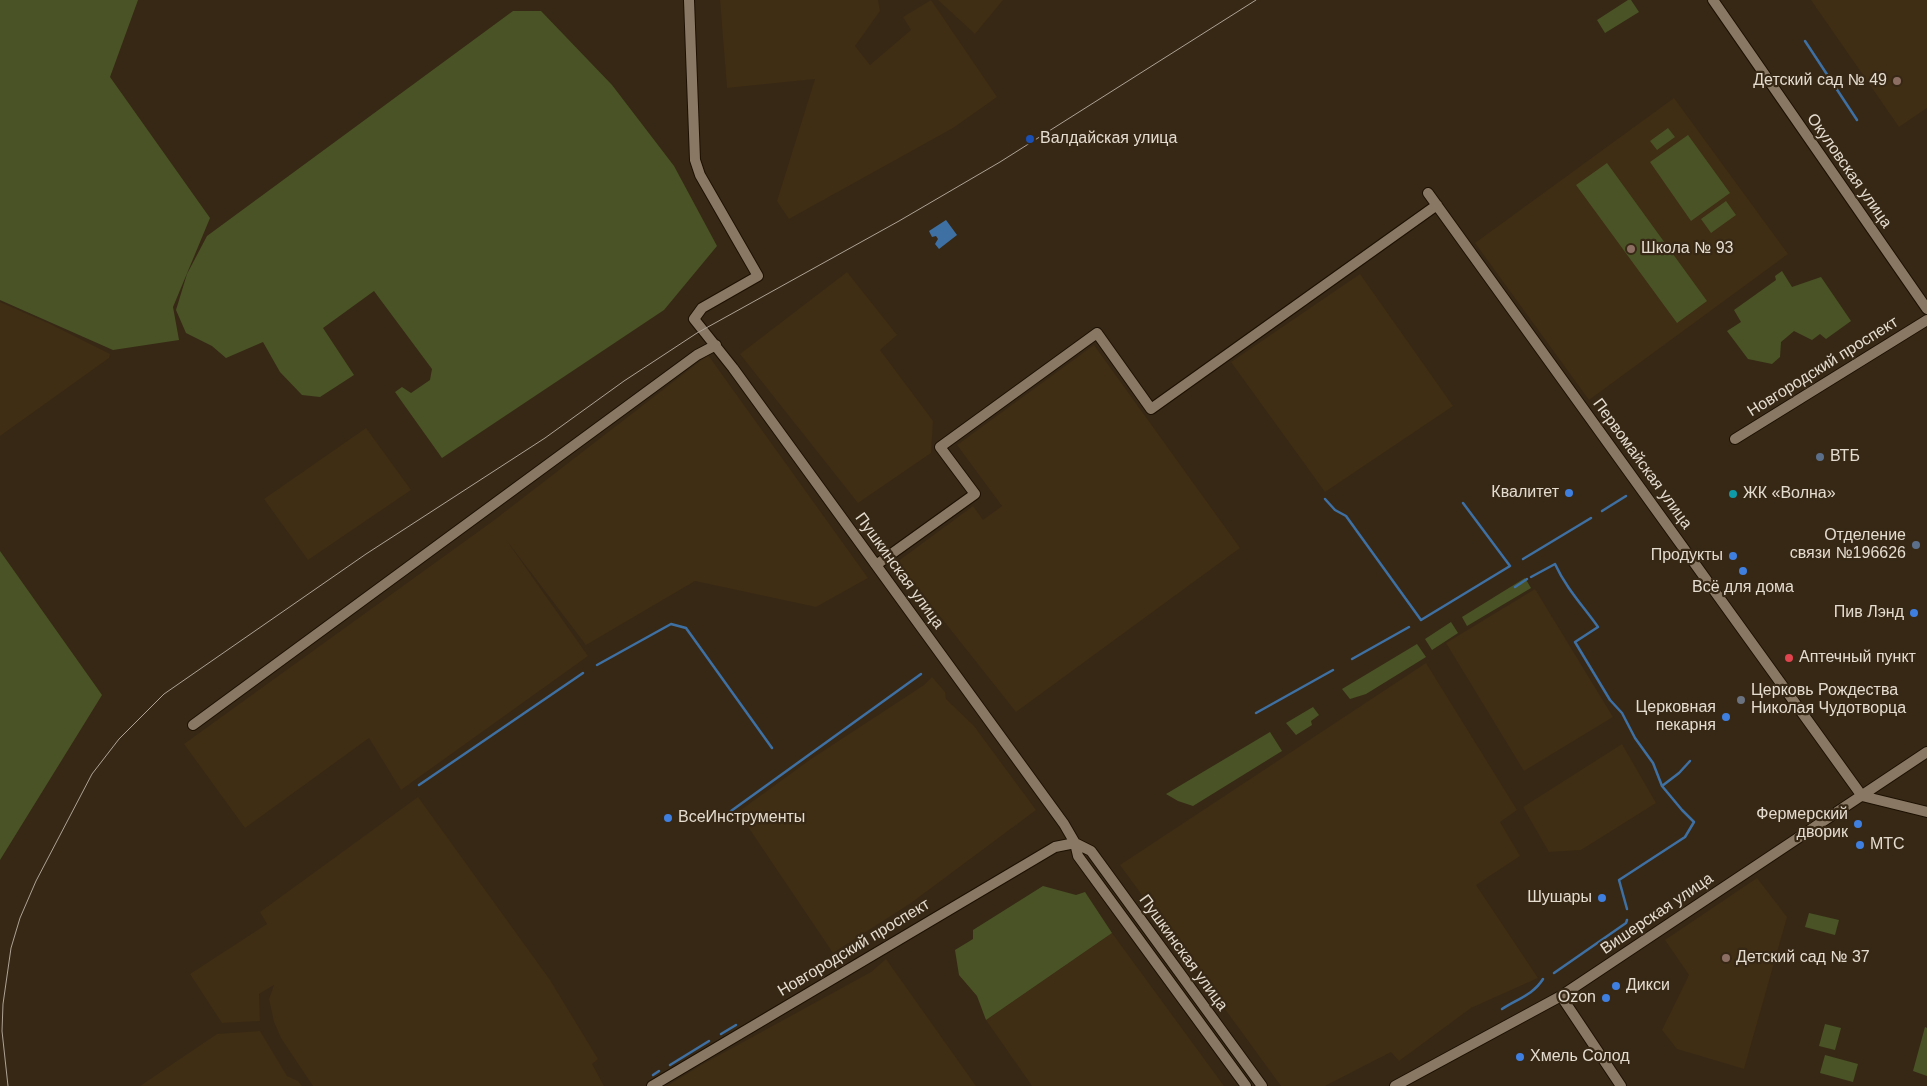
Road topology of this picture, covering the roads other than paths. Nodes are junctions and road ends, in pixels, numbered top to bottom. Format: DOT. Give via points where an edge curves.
graph roads {
  1 [pos="689,0"];
  2 [pos="1713,0"];
  3 [pos="1428,193"];
  4 [pos="1437,205"];
  5 [pos="1927,309"];
  6 [pos="1927,320"];
  7 [pos="716,345"];
  8 [pos="1735,439"];
  9 [pos="876,565"];
  10 [pos="193,725"];
  11 [pos="1927,752"];
  12 [pos="1862,796"];
  13 [pos="1927,812"];
  14 [pos="1075,843"];
  15 [pos="1561,996"];
  16 [pos="652,1086"];
  17 [pos="1246,1086"];
  18 [pos="1262,1086"];
  19 [pos="1395,1086"];
  20 [pos="1621,1086"];
  1 -- 7 [label="street, Пушкинская улица" via="695,160 700,175 758,276 702,308 694,319"];
  2 -- 5 [label="street, Окуловская улица"];
  3 -- 4 [label="street, Первомайская улица"];
  4 -- 9 [label="street" via="1150,409 1097,333 940,447 975,494"];
  4 -- 12 [label="street, Первомайская улица"];
  6 -- 8 [label="street, Новгородский проспект"];
  7 -- 9 [label="street, Пушкинская улица"];
  7 -- 10 [label="street" via="697,355"];
  9 -- 14 [label="street, Пушкинская улица"];
  11 -- 12 [label="street, Вишерская улица"];
  12 -- 13 [label="street"];
  12 -- 15 [label="street, Вишерская улица"];
  14 -- 16 [label="street, Новгородский проспект" via="1055,846"];
  14 -- 17 [label="street, Пушкинская улица" via="1078,856"];
  14 -- 18 [label="street, Пушкинская улица" via="1091,851"];
  15 -- 19 [label="street, Вишерская улица"];
  15 -- 20 [label="street"];
}
